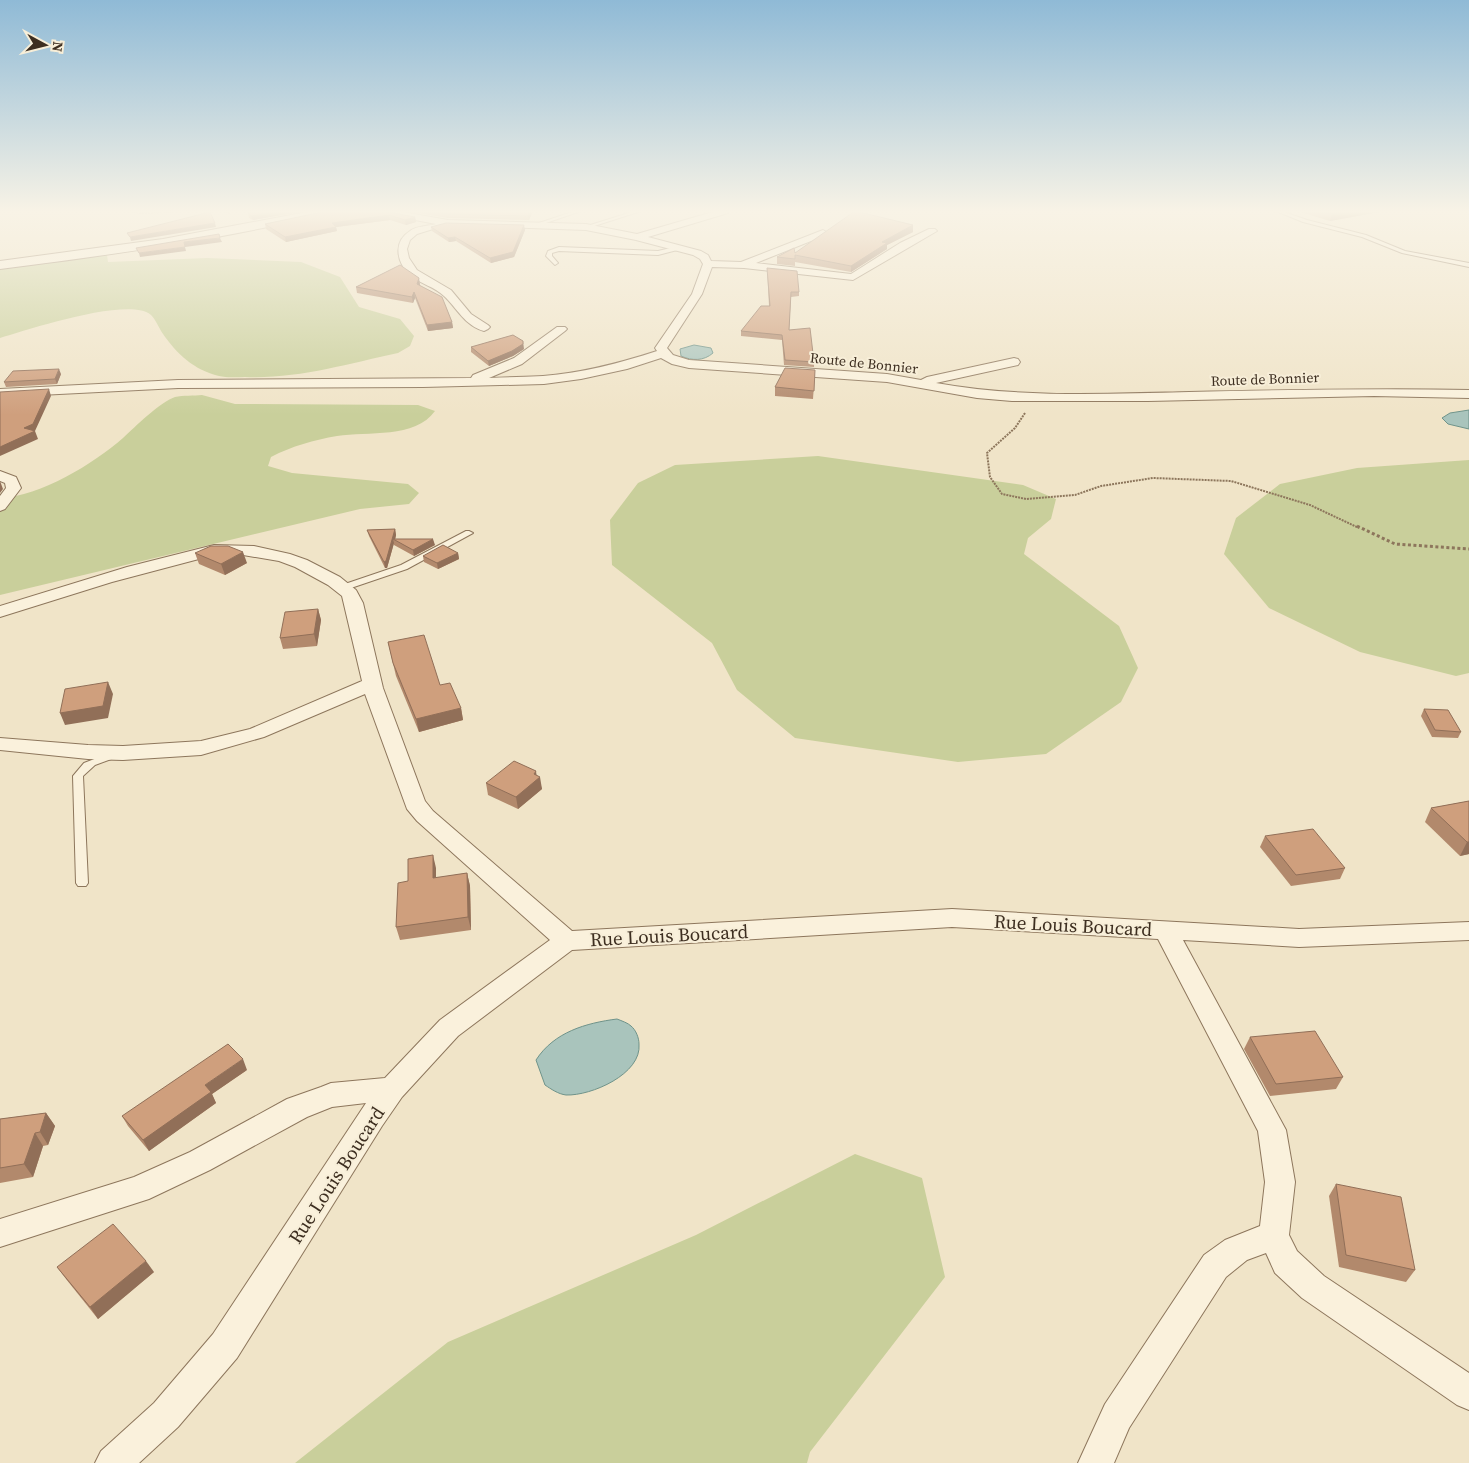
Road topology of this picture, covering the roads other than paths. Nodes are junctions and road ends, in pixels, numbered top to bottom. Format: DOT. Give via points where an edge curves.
graph roads {
  1 [pos="423,279"];
  2 [pos="703,279"];
  3 [pos="484,327"];
  4 [pos="561,329"];
  5 [pos="663,353"];
  6 [pos="1014,362"];
  7 [pos="466,382"];
  8 [pos="918,383"];
  9 [pos="0,393"];
  10 [pos="1469,394"];
  11 [pos="0,475"];
  12 [pos="0,506"];
  13 [pos="469,533"];
  14 [pos="345,587"];
  15 [pos="0,612"];
  16 [pos="372,684"];
  17 [pos="0,744"];
  18 [pos="123,752"];
  19 [pos="82,883"];
  20 [pos="1166,930"];
  21 [pos="1469,931"];
  22 [pos="567,941"];
  23 [pos="392,1089"];
  24 [pos="0,1233"];
  25 [pos="1274,1235"];
  26 [pos="1469,1393"];
  27 [pos="113,1463"];
  28 [pos="1096,1463"];
  1 -- 3 [label="street" via="447,292 467,316"];
  2 -- 5 [label="street" via="684,317 663,344"];
  4 -- 7 [label="street" via="518,360"];
  5 -- 7 [label="street" via="627,365 568,377"];
  5 -- 8 [label="street, Route de Bonnier" via="670,359 689,364"];
  6 -- 8 [label="street"];
  7 -- 9 [label="street" via="178,384"];
  8 -- 10 [label="street, Route de Bonnier" via="977,394 1035,397 1365,392"];
  11 -- 12 [label="street" via="11,480 14,488"];
  13 -- 14 [label="lane" via="404,567"];
  14 -- 15 [label="street" via="293,560 225,549 140,568"];
  14 -- 16 [label="street" via="352,595"];
  16 -- 18 [label="street" via="257,733 201,748"];
  16 -- 22 [label="street" via="415,804"];
  17 -- 18 [label="street"];
  18 -- 19 [label="lane" via="93,761 78,776"];
  20 -- 21 [label="street, Rue Louis Boucard" via="1298,938"];
  20 -- 22 [label="street, Rue Louis Boucard" via="952,918"];
  20 -- 25 [label="street" via="1272,1130 1280,1182"];
  22 -- 23 [label="street, Rue Louis Boucard" via="449,1028"];
  23 -- 24 [label="street" via="331,1094 297,1108 200,1161 140,1189"];
  23 -- 27 [label="street, Rue Louis Boucard" via="225,1346 166,1416"];
  25 -- 26 [label="street" via="1286,1262 1313,1287"];
  25 -- 28 [label="street" via="1236,1250 1215,1266 1117,1416"];
}
